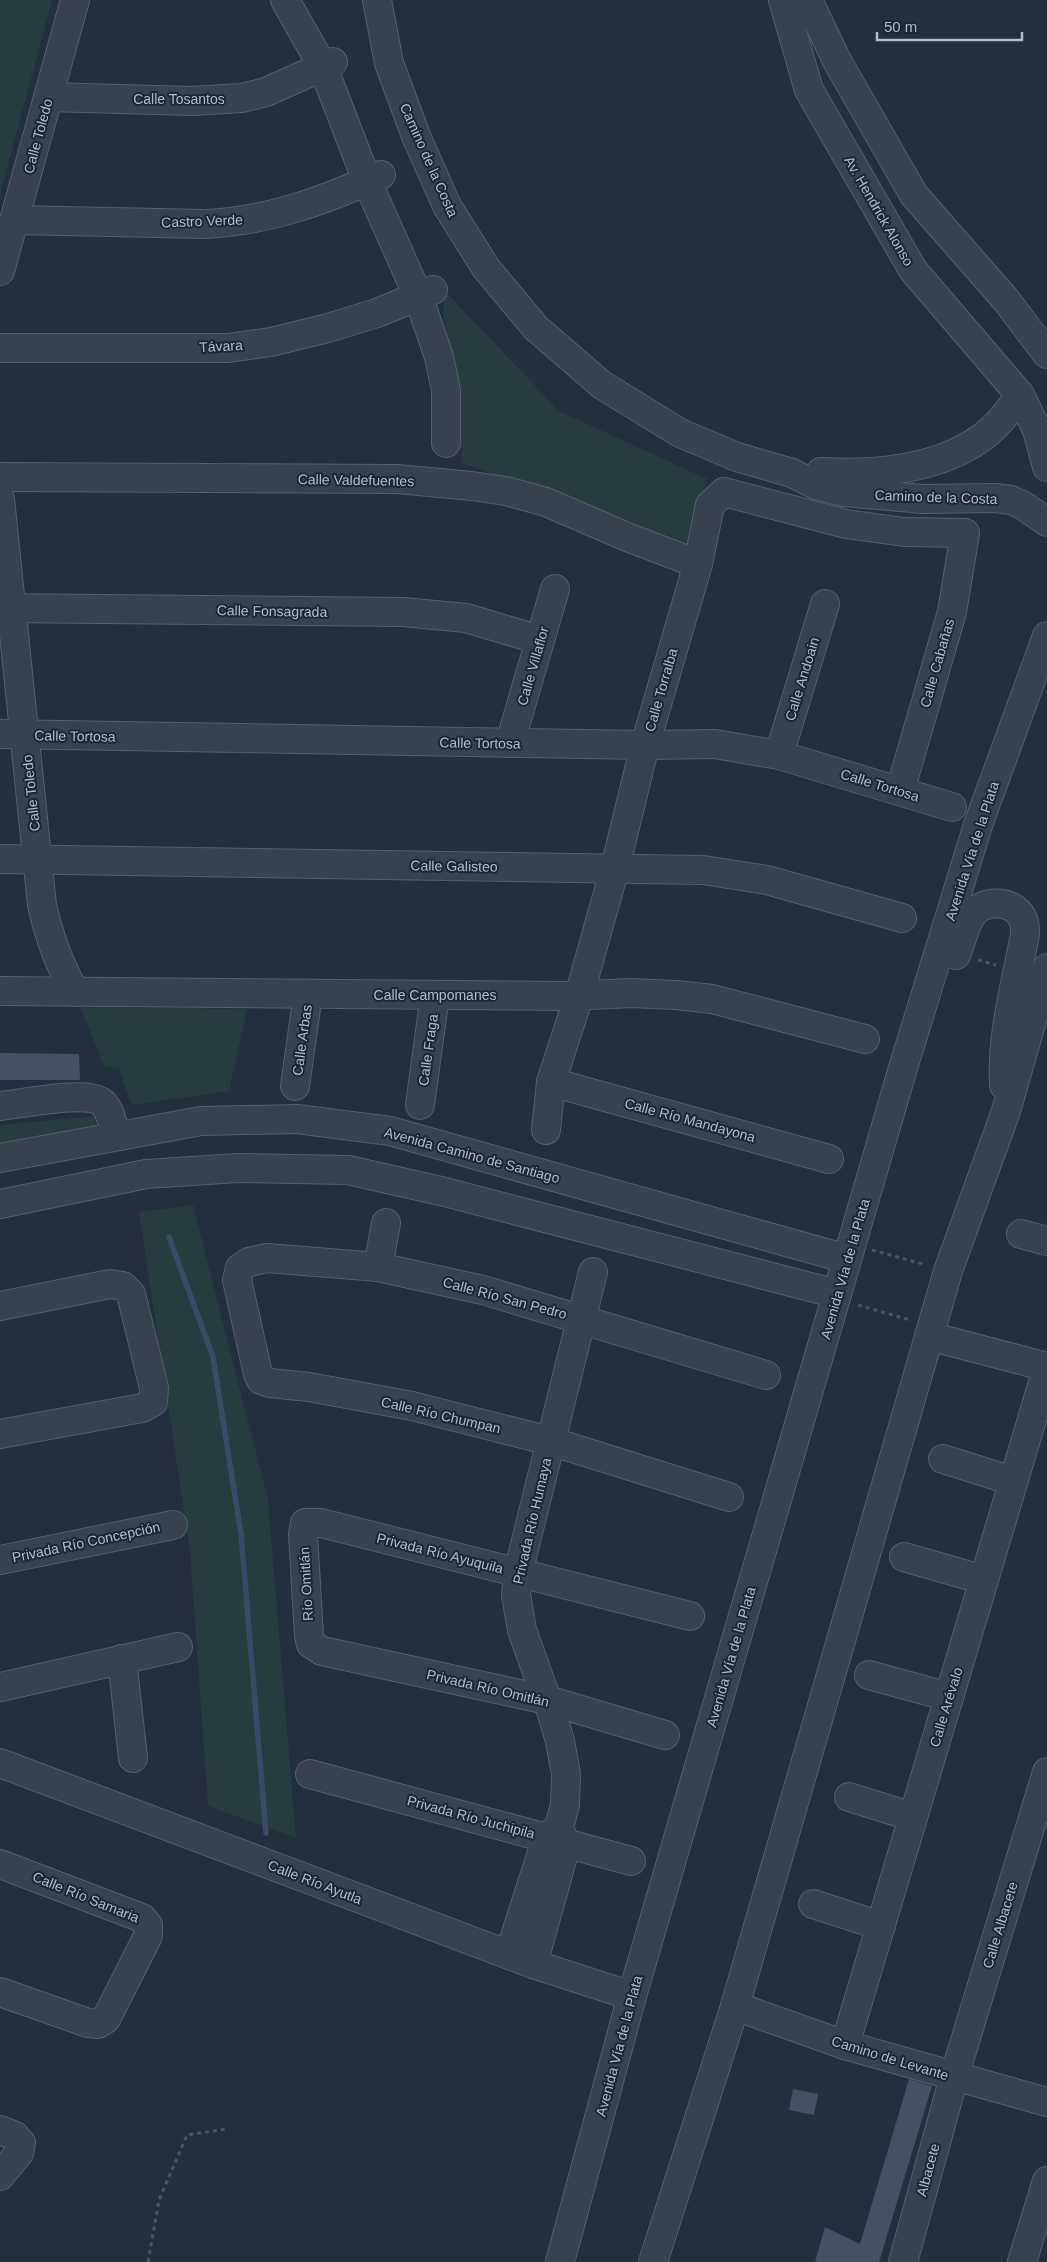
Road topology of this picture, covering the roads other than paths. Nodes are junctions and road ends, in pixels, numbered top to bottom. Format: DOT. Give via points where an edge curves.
graph roads {
  1 [pos="75,0"];
  2 [pos="285,0"];
  3 [pos="377,0"];
  4 [pos="784,0"];
  5 [pos="808,0"];
  6 [pos="328,65"];
  7 [pos="48,97"];
  8 [pos="374,178"];
  9 [pos="14,220"];
  10 [pos="0,271"];
  11 [pos="425,293"];
  12 [pos="0,348"];
  13 [pos="1047,354"];
  14 [pos="1020,395"];
  15 [pos="446,443"];
  16 [pos="1047,467"];
  17 [pos="792,472"];
  18 [pos="0,477"];
  19 [pos="0,500"];
  20 [pos="1047,522"];
  21 [pos="964,533"];
  22 [pos="698,564"];
  23 [pos="555,589"];
  24 [pos="825,604"];
  25 [pos="6,608"];
  26 [pos="1047,636"];
  27 [pos="540,640"];
  28 [pos="12,735"];
  29 [pos="510,743"];
  30 [pos="645,745"];
  31 [pos="779,755"];
  32 [pos="900,791"];
  33 [pos="952,807"];
  34 [pos="0,859"];
  35 [pos="37,860"];
  36 [pos="615,868"];
  37 [pos="902,918"];
  38 [pos="1047,968"];
  39 [pos="0,991"];
  40 [pos="75,992"];
  41 [pos="308,994"];
  42 [pos="435,995"];
  43 [pos="579,996"];
  44 [pos="865,1039"];
  45 [pos="902,1068"];
  46 [pos="551,1082"];
  47 [pos="295,1086"];
  48 [pos="420,1106"];
  49 [pos="1006,1111"];
  50 [pos="1,1112"];
  51 [pos="546,1130"];
  52 [pos="116,1136"];
  53 [pos="0,1158"];
  54 [pos="829,1158"];
  55 [pos="0,1204"];
  56 [pos="386,1223"];
  57 [pos="1021,1234"];
  58 [pos="1047,1242"];
  59 [pos="850,1252"];
  60 [pos="378,1267"];
  61 [pos="240,1268"];
  62 [pos="594,1272"];
  63 [pos="836,1296"];
  64 [pos="0,1306"];
  65 [pos="582,1319"];
  66 [pos="930,1331"];
  67 [pos="1047,1368"];
  68 [pos="766,1375"];
  69 [pos="0,1434"];
  70 [pos="550,1441"];
  71 [pos="943,1459"];
  72 [pos="1013,1481"];
  73 [pos="729,1496"];
  74 [pos="305,1523"];
  75 [pos="173,1525"];
  76 [pos="904,1557"];
  77 [pos="0,1560"];
  78 [pos="518,1572"];
  79 [pos="984,1580"];
  80 [pos="690,1616"];
  81 [pos="312,1644"];
  82 [pos="178,1647"];
  83 [pos="122,1659"];
  84 [pos="868,1675"];
  85 [pos="0,1686"];
  86 [pos="949,1697"];
  87 [pos="547,1700"];
  88 [pos="664,1735"];
  89 [pos="133,1758"];
  90 [pos="0,1762"];
  91 [pos="1047,1772"];
  92 [pos="310,1774"];
  93 [pos="849,1797"];
  94 [pos="913,1817"];
  95 [pos="557,1836"];
  96 [pos="631,1861"];
  97 [pos="0,1864"];
  98 [pos="813,1904"];
  99 [pos="881,1926"];
  100 [pos="521,1960"];
  101 [pos="0,1992"];
  102 [pos="632,1996"];
  103 [pos="735,2006"];
  104 [pos="845,2045"];
  105 [pos="954,2077"];
  106 [pos="1047,2102"];
  107 [pos="0,2130"];
  108 [pos="0,2176"];
  109 [pos="1047,2181"];
  110 [pos="562,2258"];
  111 [pos="653,2262"];
  112 [pos="903,2262"];
  113 [pos="1022,2262"];
  1 -- 7 [label="street, Calle Toledo"];
  2 -- 6 [label="street"];
  3 -- 17 [label="street, Camino de la Costa" via="389,63 447,206 486,268 536,328 602,386 680,433 737,457"];
  4 -- 14 [label="street, Av. Hendrick Alonso" via="809,90 913,270"];
  5 -- 13 [label="street" via="837,61 914,195 1006,300"];
  6 -- 7 [label="street, Calle Tosantos" via="266,92 242,98 192,101"];
  6 -- 8 [label="street"];
  7 -- 9 [label="street, Calle Toledo"];
  8 -- 9 [label="street, Castro Verde" via="308,206 237,222"];
  8 -- 11 [label="street"];
  9 -- 10 [label="street, Calle Toledo"];
  11 -- 12 [label="street, Távara" via="377,313 328,328 271,342 228,348"];
  11 -- 15 [label="street" via="444,382"];
  14 -- 16 [label="street" via="1037,430"];
  14 -- 17 [label="street, Camino de la Costa" via="984,436 928,463 857,474"];
  17 -- 20 [label="street, Camino de la Costa" via="816,485 844,492 923,499 1011,500"];
  18 -- 22 [label="street, Calle Valdefuentes" via="404,480 472,486 546,502"];
  19 -- 25 [label="street, Calle Toledo"];
  21 -- 22 [label="street, Calle Torralba" via="904,532 846,524 724,492 710,505"];
  21 -- 32 [label="street, Calle Cabañas" via="952,612"];
  22 -- 30 [label="street, Calle Torralba"];
  23 -- 27 [label="street, Calle Villaflor"];
  24 -- 31 [label="street, Calle Andoain"];
  25 -- 27 [label="street, Calle Fonsagrada" via="436,614 466,618"];
  25 -- 28 [label="street, Calle Toledo"];
  26 -- 45 [label="street, Avenida Vía de la Plata" via="978,826"];
  27 -- 29 [label="street, Calle Villaflor"];
  28 -- 29 [label="street, Calle Tortosa"];
  28 -- 35 [label="street, Calle Toledo"];
  29 -- 30 [label="street, Calle Tortosa"];
  30 -- 31 [label="street, Calle Tortosa" via="715,744"];
  30 -- 36 [label="street, Calle Torralba"];
  31 -- 32 [label="street, Calle Tortosa"];
  32 -- 33 [label="street, Calle Tortosa"];
  34 -- 35 [label="street, Calle Galisteo"];
  35 -- 36 [label="street, Calle Galisteo"];
  35 -- 40 [label="street, Calle Toledo" via="47,927"];
  36 -- 37 [label="street, Calle Galisteo" via="731,873"];
  36 -- 43 [label="street, Calle Torralba"];
  38 -- 49 [label="street, Avenida Vía de la Plata"];
  39 -- 40 [label="street, Calle Campomanes"];
  40 -- 41 [label="street, Calle Campomanes"];
  41 -- 42 [label="street, Calle Campomanes"];
  41 -- 47 [label="street, Calle Arbas"];
  42 -- 43 [label="street, Calle Campomanes"];
  42 -- 48 [label="street, Calle Fraga"];
  43 -- 44 [label="street, Calle Campomanes" via="676,994 712,999"];
  43 -- 46 [label="street, Calle Torralba"];
  45 -- 49 [label="street, Avenida Vía de la Plata" via="936,1006 970,916 991,904 1005,904 1016,910 1024,921 1025,934 1004,1051"];
  45 -- 59 [label="street, Avenida Vía de la Plata"];
  46 -- 51 [label="street, Calle Torralba"];
  46 -- 54 [label="street, Calle Río Mandayona"];
  49 -- 66 [label="street, Avenida Vía de la Plata" via="948,1271"];
  50 -- 52 [label="street" via="51,1099 90,1098 100,1101 108,1109"];
  52 -- 53 [label="street, Avenida Camino de Santiago"];
  52 -- 59 [label="street, Avenida Camino de Santiago" via="201,1120 297,1119 390,1130"];
  55 -- 63 [label="street" via="146,1174 238,1168 348,1170 445,1192"];
  56 -- 60 [label="street"];
  57 -- 58 [label="street"];
  59 -- 63 [label="street, Avenida Vía de la Plata"];
  60 -- 61 [label="street, Calle Río San Pedro" via="268,1258 249,1262"];
  60 -- 65 [label="street, Calle Río San Pedro" via="483,1290"];
  61 -- 70 [label="street, Calle Río Chumpan" via="237,1280 261,1380 412,1406"];
  62 -- 65 [label="street, Privada Río Humaya"];
  63 -- 102 [label="street, Avenida Vía de la Plata"];
  64 -- 69 [label="street" via="110,1284 123,1286 131,1294 154,1388 153,1402 142,1408"];
  65 -- 68 [label="street, Calle Río San Pedro"];
  65 -- 70 [label="street, Privada Río Humaya"];
  66 -- 67 [label="street"];
  66 -- 103 [label="street, Avenida Vía de la Plata"];
  67 -- 72 [label="street, Calle Arévalo"];
  70 -- 73 [label="street, Calle Río Chumpan"];
  70 -- 78 [label="street, Privada Río Humaya"];
  71 -- 72 [label="street"];
  72 -- 79 [label="street, Calle Arévalo"];
  74 -- 78 [label="street, Privada Río Ayuquila" via="321,1522"];
  74 -- 81 [label="street, Río Omitlán" via="303,1534"];
  75 -- 77 [label="street, Privada Río Concepción"];
  76 -- 79 [label="street"];
  78 -- 80 [label="street, Privada Río Ayuquila"];
  78 -- 87 [label="street, Privada Río Humaya" via="516,1595 522,1630"];
  79 -- 86 [label="street, Calle Arévalo"];
  81 -- 87 [label="street, Privada Río Omitlán" via="322,1650"];
  82 -- 83 [label="street"];
  83 -- 85 [label="street"];
  83 -- 89 [label="street"];
  84 -- 86 [label="street"];
  86 -- 94 [label="street, Calle Arévalo"];
  87 -- 88 [label="street, Privada Río Omitlán"];
  87 -- 95 [label="street, Privada Río Humaya" via="566,1774 565,1805"];
  90 -- 100 [label="street, Calle Río Ayutla"];
  91 -- 105 [label="street, Calle Albacete"];
  92 -- 95 [label="street, Privada Río Juchipila"];
  93 -- 94 [label="street"];
  94 -- 99 [label="street, Calle Arévalo"];
  95 -- 96 [label="street, Privada Río Juchipila"];
  95 -- 100 [label="street, Privada Río Humaya" via="548,1916"];
  97 -- 101 [label="street, Calle Río Samaria" via="142,1918 148,1925 148,1936 106,2018 98,2024"];
  98 -- 99 [label="street"];
  99 -- 104 [label="street, Calle Arévalo"];
  100 -- 102 [label="street, Calle Río Ayutla"];
  102 -- 110 [label="street, Avenida Vía de la Plata"];
  103 -- 104 [label="street, Camino de Levante"];
  103 -- 111 [label="street, Avenida Vía de la Plata"];
  104 -- 105 [label="street, Camino de Levante"];
  105 -- 106 [label="street, Camino de Levante"];
  105 -- 112 [label="street, Albacete"];
  107 -- 108 [label="street" via="15,2136 21,2143 19,2153"];
  109 -- 113 [label="street"];
}
